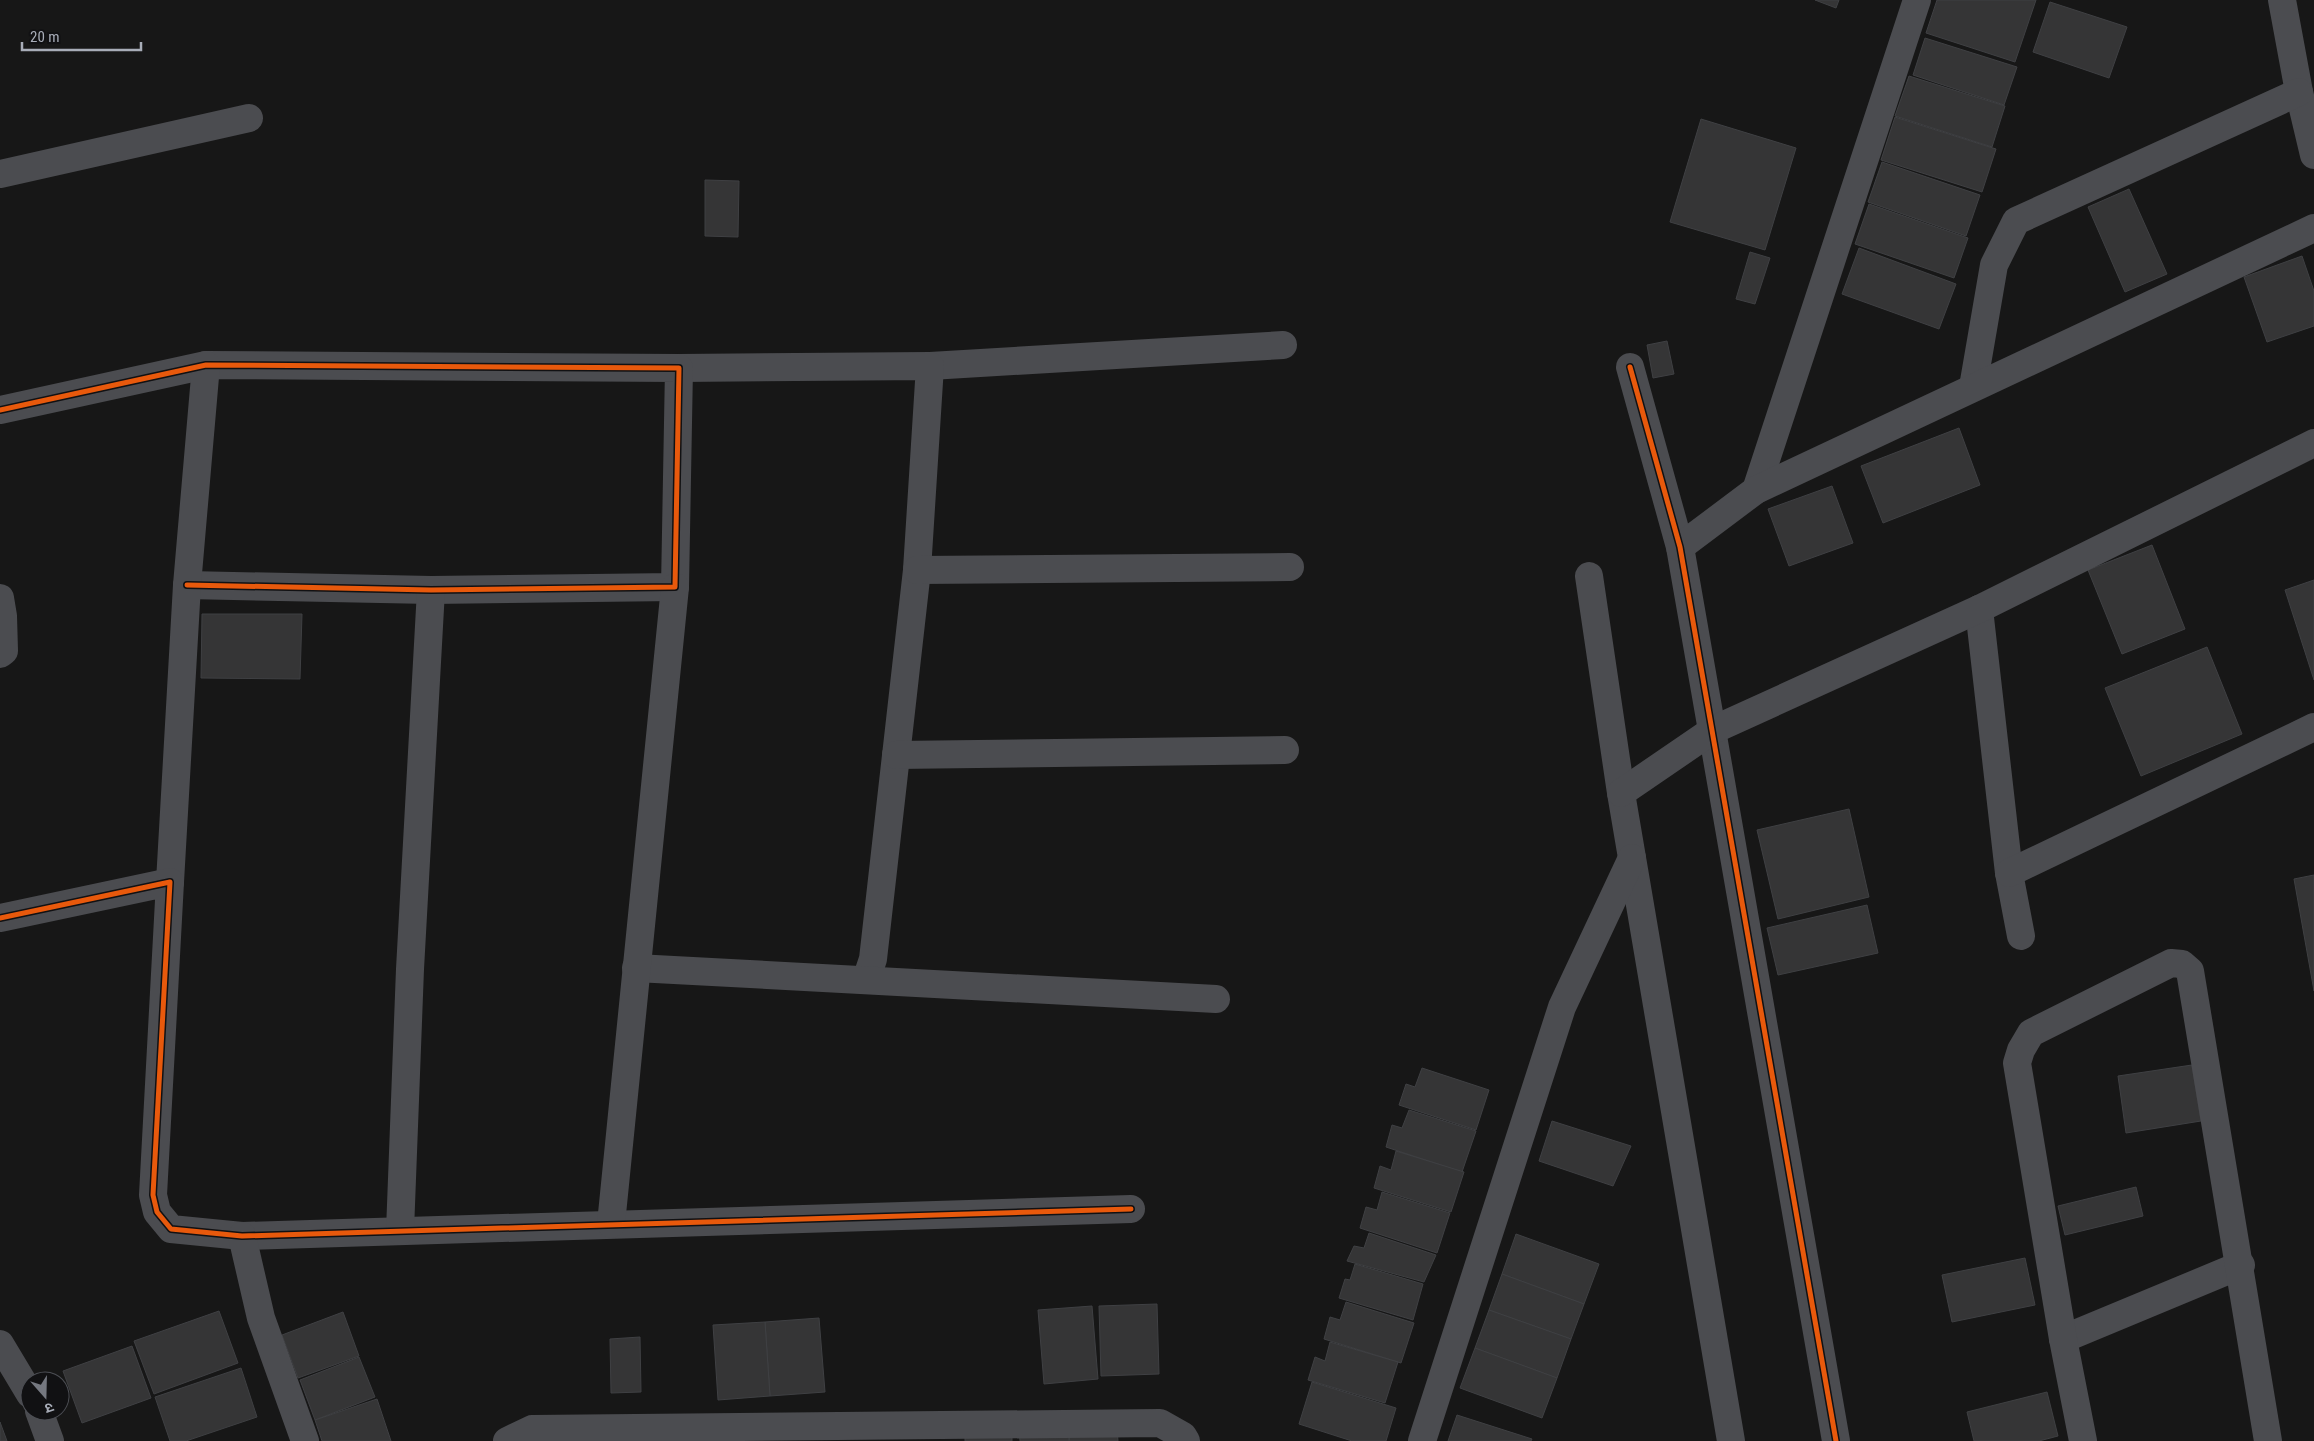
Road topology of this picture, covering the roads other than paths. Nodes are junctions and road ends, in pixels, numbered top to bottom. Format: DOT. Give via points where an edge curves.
graph roads {
  1 [pos="1917,0"];
  2 [pos="2282,0"];
  3 [pos="2299,92"];
  4 [pos="249,118"];
  5 [pos="2314,155"];
  6 [pos="0,174"];
  7 [pos="2314,228"];
  8 [pos="1283,345"];
  9 [pos="206,365"];
  10 [pos="930,366"];
  11 [pos="1630,367"];
  12 [pos="679,368"];
  13 [pos="1973,387"];
  14 [pos="0,410"];
  15 [pos="2314,443"];
  16 [pos="1756,490"];
  17 [pos="1680,547"];
  18 [pos="1290,566"];
  19 [pos="917,570"];
  20 [pos="1590,576"];
  21 [pos="187,585"];
  22 [pos="674,587"];
  23 [pos="431,590"];
  24 [pos="0,598"];
  25 [pos="1979,610"];
  26 [pos="0,654"];
  27 [pos="2314,728"];
  28 [pos="1713,730"];
  29 [pos="1285,750"];
  30 [pos="896,756"];
  31 [pos="1621,793"];
  32 [pos="1632,858"];
  33 [pos="2009,873"];
  34 [pos="170,882"];
  35 [pos="0,918"];
  36 [pos="2021,936"];
  37 [pos="636,968"];
  38 [pos="866,980"];
  39 [pos="1216,999"];
  40 [pos="1130,1209"];
  41 [pos="611,1224"];
  42 [pos="400,1231"];
  43 [pos="242,1236"];
  44 [pos="2241,1265"];
  45 [pos="2063,1339"];
  46 [pos="0,1344"];
  47 [pos="20,1377"];
  48 [pos="43,1421"];
  49 [pos="50,1441"];
  50 [pos="306,1441"];
  51 [pos="507,1441"];
  52 [pos="1186,1441"];
  53 [pos="1422,1441"];
  54 [pos="1731,1441"];
  55 [pos="1836,1441"];
  56 [pos="2083,1441"];
  57 [pos="2268,1441"];
  1 -- 16 [label="street"];
  2 -- 3 [label="street"];
  3 -- 5 [label="street"];
  3 -- 13 [label="street" via="2016,221 1994,265"];
  4 -- 6 [label="street"];
  7 -- 13 [label="street"];
  8 -- 10 [label="street"];
  9 -- 12 [label="street"];
  9 -- 14 [label="street"];
  9 -- 21 [label="street"];
  10 -- 12 [label="street"];
  10 -- 19 [label="street"];
  11 -- 17 [label="street"];
  12 -- 22 [label="street"];
  13 -- 16 [label="street"];
  15 -- 25 [label="street"];
  16 -- 17 [label="street"];
  17 -- 28 [label="street"];
  18 -- 19 [label="street"];
  19 -- 30 [label="street"];
  20 -- 31 [label="street"];
  21 -- 23 [label="street"];
  21 -- 34 [label="street"];
  22 -- 23 [label="street"];
  22 -- 37 [label="street"];
  23 -- 42 [label="street" via="410,969"];
  24 -- 26 [label="street" via="4,651"];
  25 -- 28 [label="street"];
  25 -- 33 [label="street"];
  27 -- 33 [label="street"];
  28 -- 31 [label="street"];
  28 -- 55 [label="street"];
  29 -- 30 [label="street"];
  30 -- 38 [label="street" via="873,959"];
  31 -- 32 [label="street"];
  32 -- 53 [label="street" via="1562,1007"];
  32 -- 54 [label="street"];
  33 -- 36 [label="street"];
  34 -- 35 [label="street"];
  34 -- 43 [label="street" via="153,1195 157,1212 170,1229"];
  37 -- 38 [label="street"];
  37 -- 41 [label="street"];
  38 -- 39 [label="street"];
  40 -- 41 [label="street"];
  41 -- 42 [label="street"];
  42 -- 43 [label="street"];
  43 -- 50 [label="street" via="261,1318"];
  44 -- 45 [label="street"];
  44 -- 45 [label="street" via="2190,971 2182,964 2171,963 2031,1033 2017,1063"];
  44 -- 57 [label="street"];
  45 -- 56 [label="street"];
  46 -- 47 [label="street"];
  48 -- 49 [label="street"];
  51 -- 52 [label="street" via="532,1429 1160,1424 1183,1436"];
}
